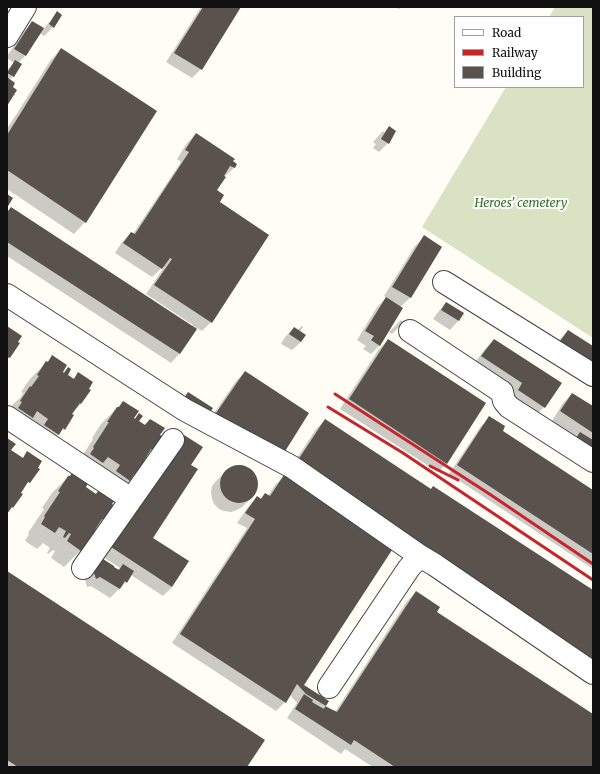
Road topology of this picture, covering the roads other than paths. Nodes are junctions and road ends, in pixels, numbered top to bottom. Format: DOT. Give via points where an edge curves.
graph roads {
  1 [pos="25,7"];
  2 [pos="7,36"];
  3 [pos="444,282"];
  4 [pos="7,295"];
  5 [pos="410,331"];
  6 [pos="593,375"];
  7 [pos="7,417"];
  8 [pos="173,440"];
  9 [pos="593,461"];
  10 [pos="132,499"];
  11 [pos="420,556"];
  12 [pos="83,568"];
  13 [pos="593,673"];
  14 [pos="329,686"];
  1 -- 2 [label="street"];
  3 -- 6 [label="street"];
  4 -- 11 [label="street" via="185,410 292,467"];
  5 -- 9 [label="street" via="502,392 508,407"];
  7 -- 10 [label="street"];
  8 -- 10 [label="street"];
  10 -- 12 [label="street"];
  11 -- 13 [label="street"];
  11 -- 14 [label="street" via="409,568"];
}
